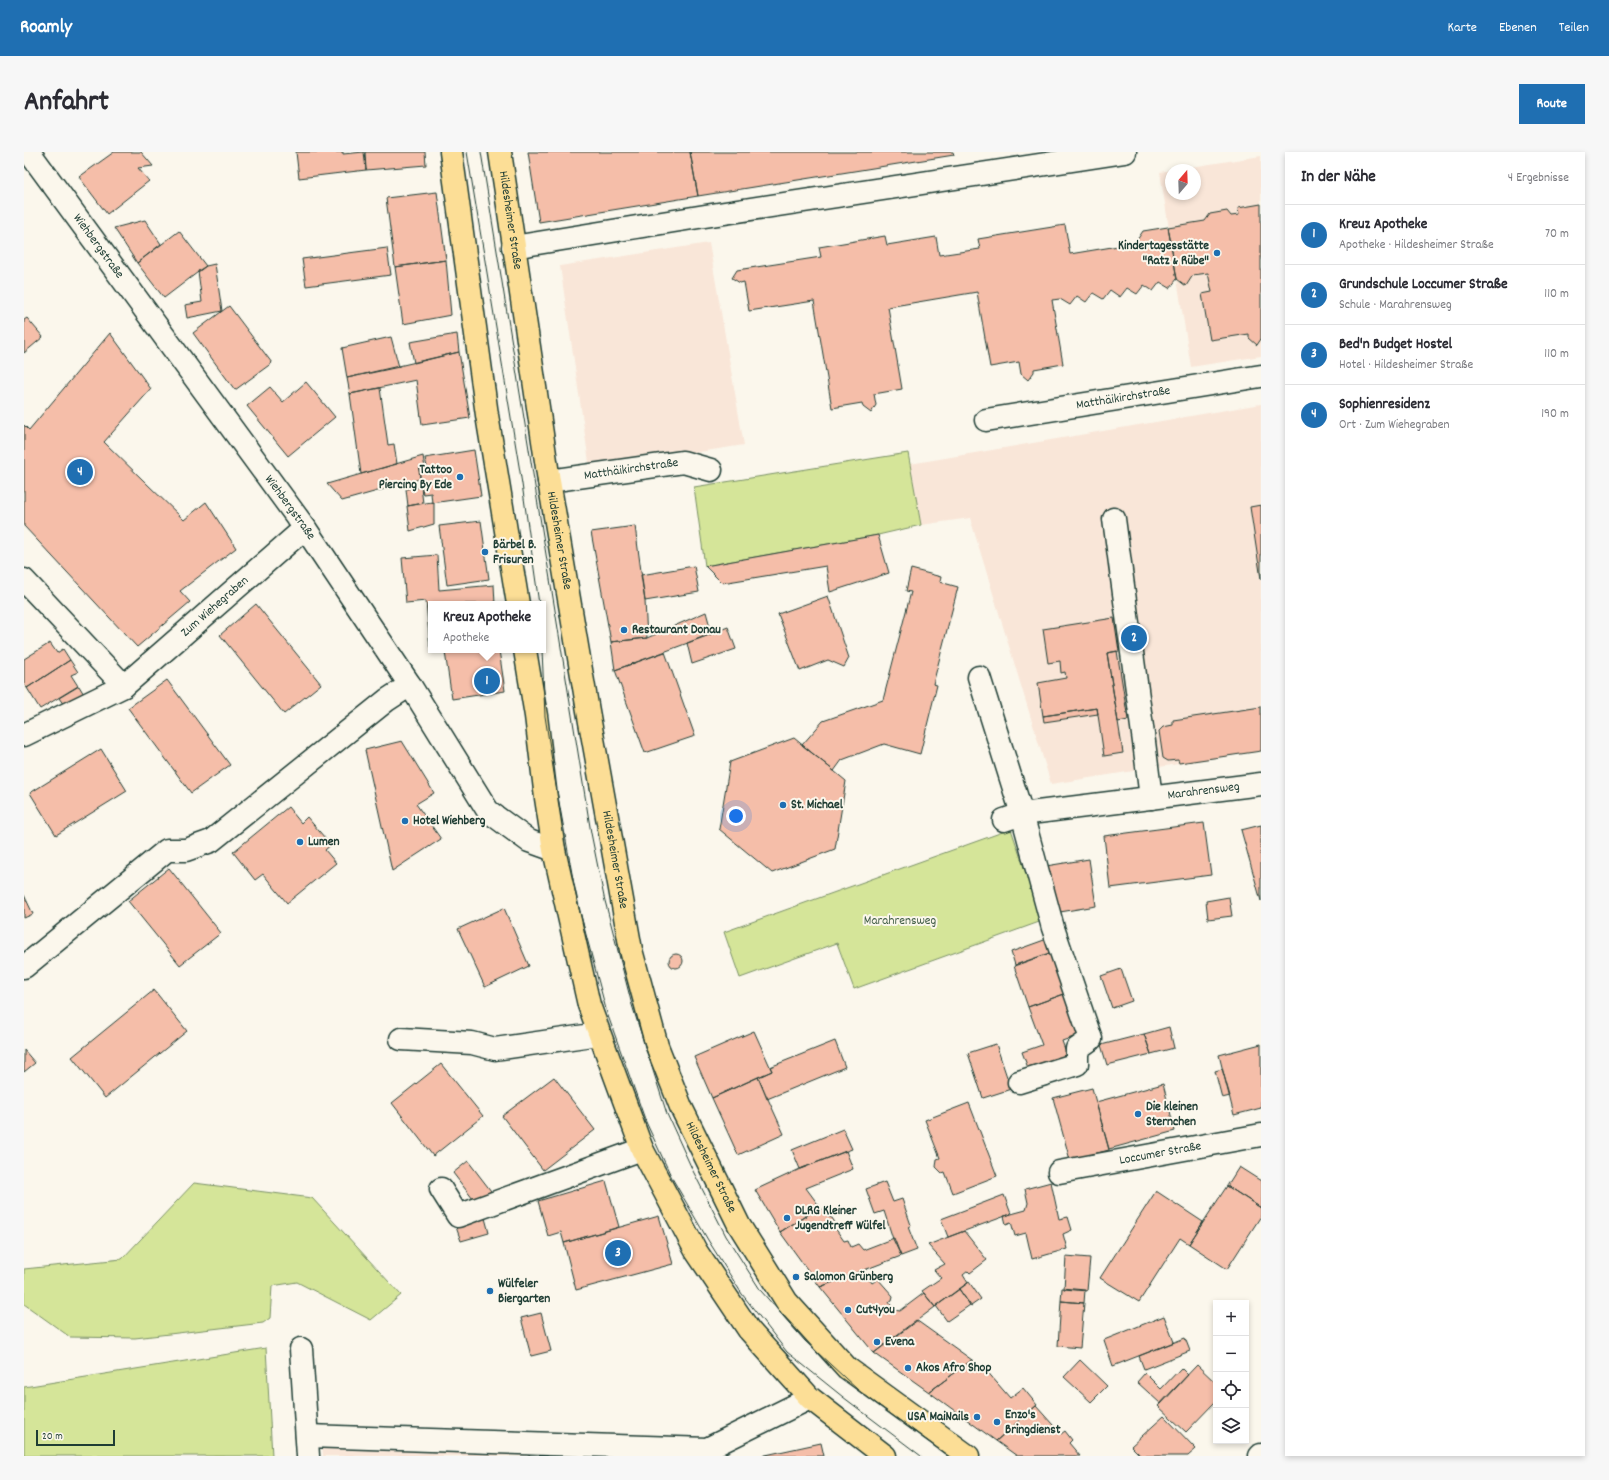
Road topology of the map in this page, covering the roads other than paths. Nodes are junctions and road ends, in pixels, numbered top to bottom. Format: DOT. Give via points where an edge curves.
graph roads {
  1 [pos="29,152"];
  2 [pos="451,152"];
  3 [pos="500,152"];
  4 [pos="1125,152"];
  5 [pos="513,247"];
  6 [pos="1261,376"];
  7 [pos="986,420"];
  8 [pos="711,470"];
  9 [pos="549,481"];
  10 [pos="1114,519"];
  11 [pos="305,528"];
  12 [pos="24,580"];
  13 [pos="517,601"];
  14 [pos="526,653"];
  15 [pos="979,677"];
  16 [pos="410,685"];
  17 [pos="124,686"];
  18 [pos="24,735"];
  19 [pos="1261,784"];
  20 [pos="1151,798"];
  21 [pos="1013,817"];
  22 [pos="554,850"];
  23 [pos="24,967"];
  24 [pos="599,1034"];
  25 [pos="401,1039"];
  26 [pos="1019,1082"];
  27 [pos="1261,1135"];
  28 [pos="642,1149"];
  29 [pos="1059,1172"];
  30 [pos="441,1189"];
  31 [pos="301,1349"];
  32 [pos="810,1398"];
  33 [pos="307,1446"];
  34 [pos="885,1456"];
  35 [pos="968,1456"];
  1 -- 11 [label="street, Wiehbergstraße"];
  2 -- 13 [label="main road" via="486,415"];
  3 -- 5 [label="main road, Hildesheimer Straße"];
  4 -- 5 [label="street"];
  5 -- 9 [label="main road, Hildesheimer Straße"];
  6 -- 7 [label="street, Matthäikirchstraße"];
  8 -- 9 [label="street, Matthäikirchstraße" via="683,462"];
  9 -- 35 [label="main road, Hildesheimer Straße" via="631,950 657,1046 681,1107 739,1225 787,1302 847,1368"];
  10 -- 20 [label="street"];
  11 -- 16 [label="street, Wiehbergstraße"];
  11 -- 17 [label="street, Zum Wiehegraben"];
  12 -- 17 [label="street"];
  14 -- 22 [label="main road"];
  15 -- 21 [label="street"];
  16 -- 22 [label="street, Wiehbergstraße" via="488,810 529,841"];
  16 -- 23 [label="street" via="387,700 211,841 186,850 167,850"];
  17 -- 18 [label="street, Zum Wiehegraben"];
  19 -- 20 [label="street, Marahrensweg"];
  20 -- 21 [label="street, Marahrensweg"];
  21 -- 26 [label="street" via="1091,1039 1077,1049 1077,1064"];
  22 -- 24 [label="main road" via="589,1005"];
  24 -- 25 [label="street" via="495,1049 472,1042"];
  24 -- 28 [label="main road"];
  27 -- 29 [label="street, Loccumer Straße"];
  28 -- 30 [label="street" via="458,1216"];
  28 -- 32 [label="main road" via="696,1251 748,1330"];
  31 -- 33 [label="street"];
  32 -- 33 [label="street" via="707,1449"];
  32 -- 34 [label="main road"];
}
